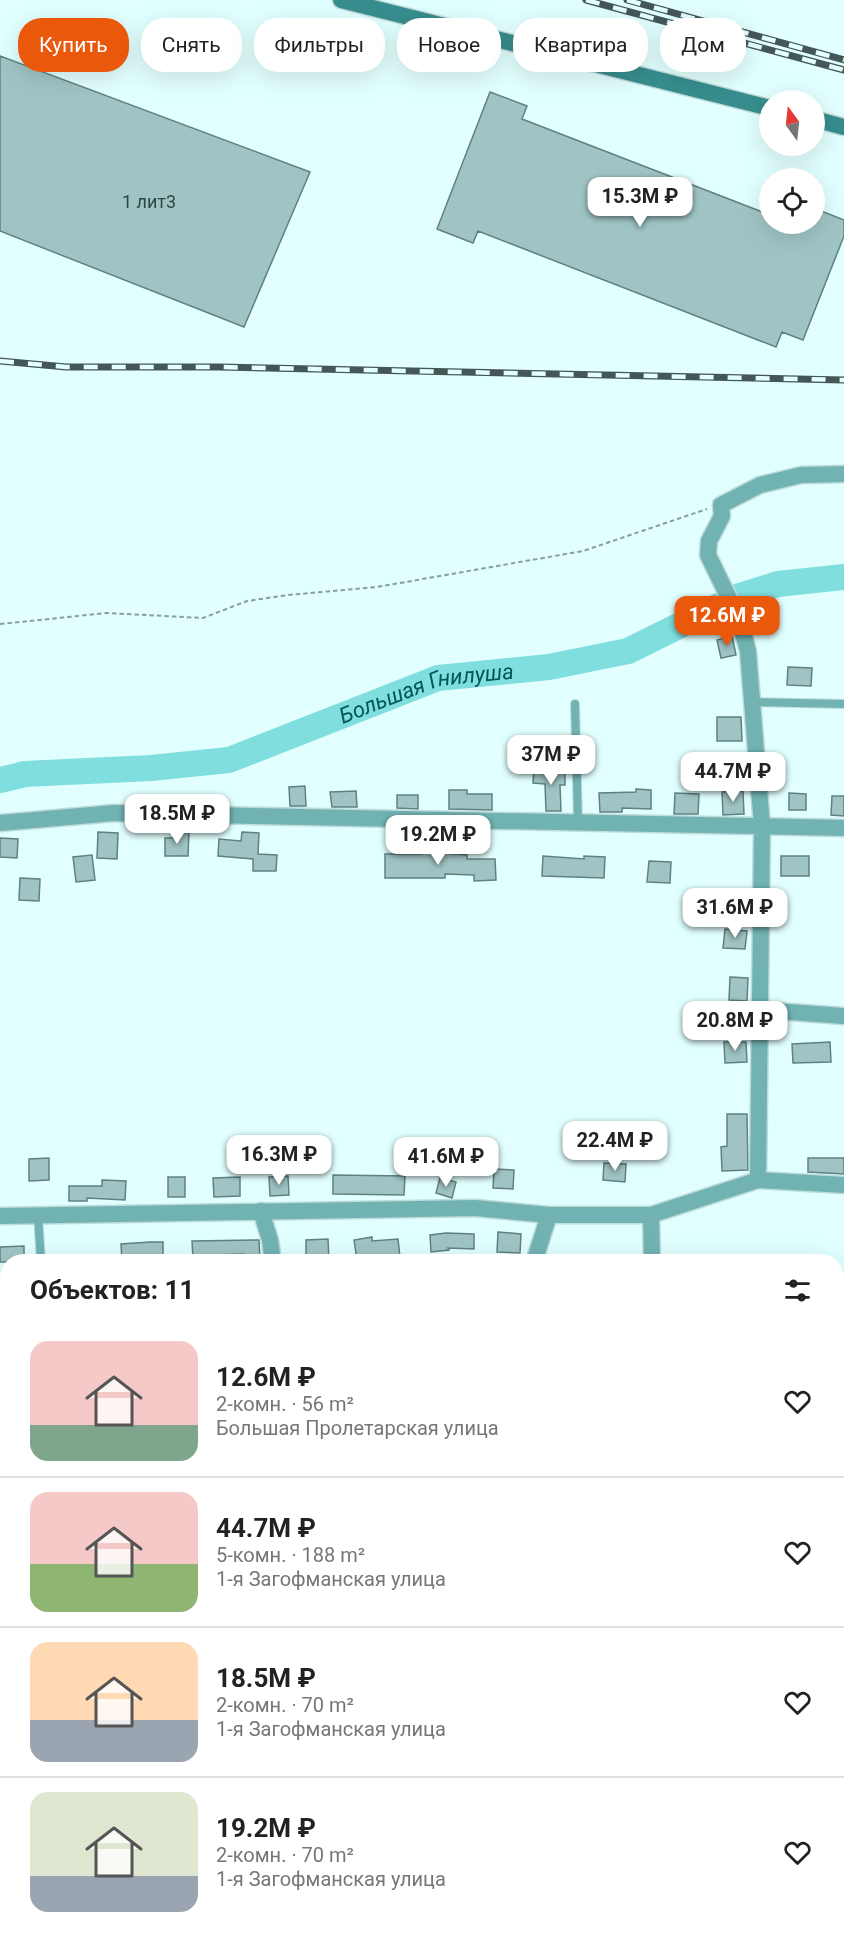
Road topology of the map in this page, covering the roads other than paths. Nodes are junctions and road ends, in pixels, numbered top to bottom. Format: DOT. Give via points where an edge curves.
graph roads {
  1 [pos="341,0"];
  2 [pos="759,105"];
  3 [pos="825,122"];
  4 [pos="844,126"];
  5 [pos="844,474"];
  6 [pos="753,702"];
  7 [pos="576,704"];
  8 [pos="844,704"];
  9 [pos="0,823"];
  10 [pos="578,823"];
  11 [pos="762,826"];
  12 [pos="844,828"];
  13 [pos="761,1010"];
  14 [pos="844,1016"];
  15 [pos="758,1180"];
  16 [pos="844,1185"];
  17 [pos="261,1211"];
  18 [pos="38,1215"];
  19 [pos="549,1215"];
  20 [pos="651,1215"];
  21 [pos="0,1216"];
  22 [pos="40,1254"];
  23 [pos="272,1254"];
  24 [pos="537,1254"];
  25 [pos="652,1254"];
  1 -- 2 [label="main road"];
  3 -- 4 [label="main road"];
  5 -- 6 [label="street" via="801,475 760,485 721,505 722,516 709,541 708,555 744,631"];
  6 -- 8 [label="lane"];
  6 -- 11 [label="street"];
  7 -- 10 [label="lane"];
  9 -- 10 [label="street" via="114,813"];
  10 -- 11 [label="street"];
  11 -- 12 [label="street"];
  11 -- 13 [label="street"];
  13 -- 14 [label="street"];
  13 -- 15 [label="street"];
  15 -- 16 [label="street"];
  15 -- 20 [label="street"];
  17 -- 18 [label="street"];
  17 -- 19 [label="street" via="475,1208"];
  17 -- 23 [label="street"];
  18 -- 21 [label="street"];
  18 -- 22 [label="lane"];
  19 -- 20 [label="street"];
  19 -- 24 [label="street"];
  20 -- 25 [label="street"];
}
